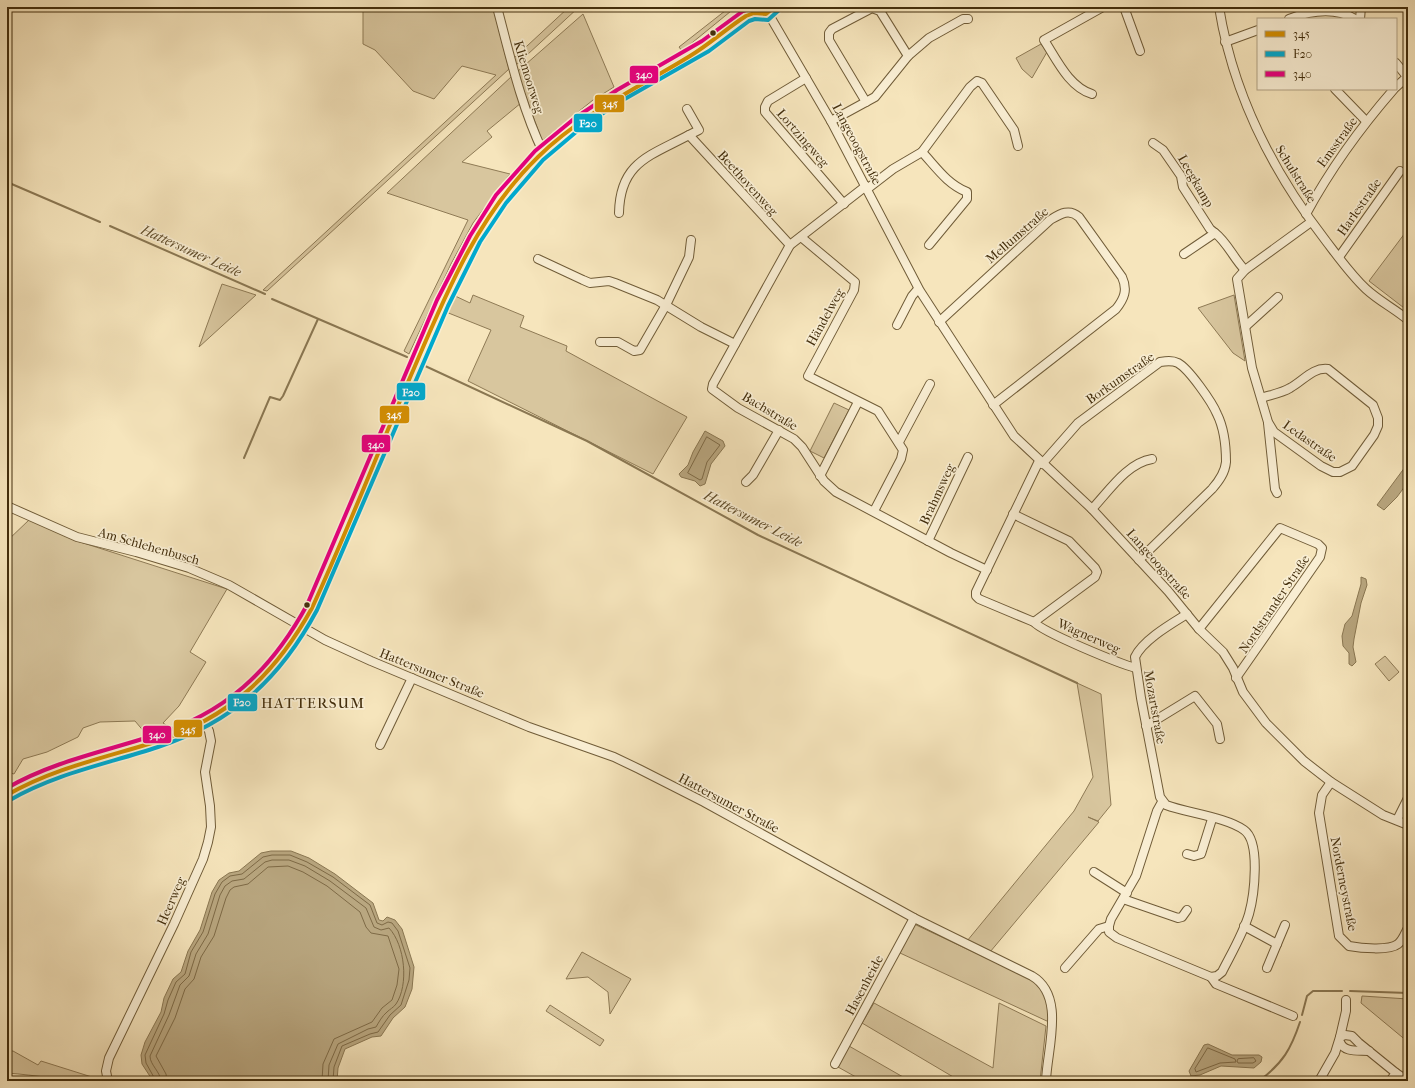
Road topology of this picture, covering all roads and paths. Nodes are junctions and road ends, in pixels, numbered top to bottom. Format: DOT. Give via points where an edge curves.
graph roads {
  1 [pos="496,7"];
  2 [pos="1103,7"];
  3 [pos="1124,7"];
  4 [pos="1219,7"];
  5 [pos="1361,7"];
  6 [pos="876,8"];
  7 [pos="750,9"];
  8 [pos="771,10"];
  9 [pos="1293,18"];
  10 [pos="1352,18"];
  11 [pos="1360,18"];
  12 [pos="968,19"];
  13 [pos="1257,30"];
  14 [pos="1225,42"];
  15 [pos="1140,51"];
  16 [pos="908,56"];
  17 [pos="1397,64"];
  18 [pos="1407,77"];
  19 [pos="806,78"];
  20 [pos="1397,86"];
  21 [pos="1336,90"];
  22 [pos="1393,90"];
  23 [pos="1092,94"];
  24 [pos="866,102"];
  25 [pos="687,109"];
  26 [pos="831,121"];
  27 [pos="1366,122"];
  28 [pos="689,135"];
  29 [pos="1153,143"];
  30 [pos="1018,146"];
  31 [pos="543,152"];
  32 [pos="922,152"];
  33 [pos="1400,171"];
  34 [pos="867,187"];
  35 [pos="844,204"];
  36 [pos="619,212"];
  37 [pos="1306,214"];
  38 [pos="1311,222"];
  39 [pos="1215,233"];
  40 [pos="801,237"];
  41 [pos="690,240"];
  42 [pos="790,245"];
  43 [pos="929,245"];
  44 [pos="1184,254"];
  45 [pos="1338,257"];
  46 [pos="538,259"];
  47 [pos="1245,270"];
  48 [pos="918,288"];
  49 [pos="1278,297"];
  50 [pos="666,306"];
  51 [pos="1408,320"];
  52 [pos="939,322"];
  53 [pos="897,325"];
  54 [pos="1246,326"];
  55 [pos="600,342"];
  56 [pos="735,344"];
  57 [pos="930,384"];
  58 [pos="1261,398"];
  59 [pos="858,402"];
  60 [pos="993,405"];
  61 [pos="1268,422"];
  62 [pos="778,430"];
  63 [pos="899,442"];
  64 [pos="968,457"];
  65 [pos="1152,459"];
  66 [pos="1041,462"];
  67 [pos="820,476"];
  68 [pos="746,482"];
  69 [pos="1277,493"];
  70 [pos="7,506"];
  71 [pos="1092,509"];
  72 [pos="874,511"];
  73 [pos="1013,514"];
  74 [pos="928,541"];
  75 [pos="1139,560"];
  76 [pos="987,570"];
  77 [pos="1186,614"];
  78 [pos="1034,622"];
  79 [pos="303,627"];
  80 [pos="1199,629"];
  81 [pos="1136,668"];
  82 [pos="412,678"];
  83 [pos="1236,678"];
  84 [pos="204,721"];
  85 [pos="1146,726"];
  86 [pos="1220,739"];
  87 [pos="380,745"];
  88 [pos="1331,782"];
  89 [pos="7,795"];
  90 [pos="1408,798"];
  91 [pos="1162,802"];
  92 [pos="1212,819"];
  93 [pos="1397,820"];
  94 [pos="1408,825"];
  95 [pos="1187,854"];
  96 [pos="1094,872"];
  97 [pos="1125,896"];
  98 [pos="1187,910"];
  99 [pos="914,918"];
  100 [pos="1285,925"];
  101 [pos="1109,926"];
  102 [pos="1244,926"];
  103 [pos="1408,928"];
  104 [pos="1277,944"];
  105 [pos="1065,968"];
  106 [pos="1267,968"];
  107 [pos="1211,977"];
  108 [pos="1346,1000"];
  109 [pos="1294,1016"];
  110 [pos="1340,1040"];
  111 [pos="1369,1051"];
  112 [pos="835,1064"];
  113 [pos="1396,1073"];
  114 [pos="108,1081"];
  115 [pos="1046,1081"];
  116 [pos="1319,1081"];
  117 [pos="1390,1081"];
  118 [pos="1408,1081"];
  1 -- 31 [label="street, Kliemoorweg" via="514,72"];
  2 -- 23 [label="street" via="1044,40 1074,84 1082,91"];
  3 -- 15 [label="street"];
  4 -- 14 [label="street, Schulstraße"];
  5 -- 11 [label="street"];
  6 -- 16 [label="street"];
  6 -- 24 [label="street" via="832,30 829,36"];
  7 -- 8 [label="main road" via="759,15"];
  7 -- 31 [label="main road" via="702,49 590,114"];
  8 -- 19 [label="street, Langeoogstraße"];
  9 -- 10 [label="street" via="1334,11"];
  12 -- 16 [label="street" via="963,19 929,38"];
  13 -- 14 [label="street"];
  14 -- 37 [label="street, Schulstraße" via="1238,86 1263,142"];
  16 -- 24 [label="street" via="875,97"];
  17 -- 18 [label="street"];
  18 -- 20 [label="street, Emsstraße"];
  19 -- 26 [label="street, Langeoogstraße"];
  19 -- 35 [label="street, Lortzingweg" via="768,101 765,112"];
  21 -- 27 [label="street"];
  22 -- 27 [label="street, Emsstraße"];
  24 -- 26 [label="street"];
  25 -- 28 [label="street" via="699,130"];
  26 -- 34 [label="street, Langeoogstraße"];
  27 -- 37 [label="street, Emsstraße" via="1333,167"];
  28 -- 36 [label="street" via="635,165 619,195"];
  28 -- 42 [label="street, Beethovenweg"];
  29 -- 39 [label="street, Leegkamp" via="1168,156 1181,176 1183,187"];
  30 -- 32 [label="street" via="1014,130 982,83 977,81"];
  31 -- 79 [label="main road" via="498,202 457,271 370,469 319,597"];
  32 -- 34 [label="street, Bachstraße"];
  32 -- 43 [label="street" via="947,180 967,192 967,199"];
  33 -- 45 [label="street, Harlestraße"];
  34 -- 35 [label="street, Bachstraße"];
  34 -- 48 [label="street, Langeoogstraße"];
  35 -- 40 [label="street, Bachstraße"];
  37 -- 38 [label="street, Schulstraße"];
  38 -- 45 [label="street, Schulstraße"];
  38 -- 47 [label="street"];
  39 -- 44 [label="street"];
  39 -- 47 [label="street, Leegkamp"];
  40 -- 42 [label="street, Bachstraße"];
  40 -- 59 [label="street, Händelweg" via="856,282 808,376"];
  41 -- 50 [label="street" via="689,256"];
  42 -- 56 [label="street, Bachstraße"];
  45 -- 51 [label="street, Schulstraße" via="1367,290"];
  46 -- 50 [label="street" via="590,283 609,281"];
  47 -- 54 [label="street, Ledastraße" via="1237,279"];
  48 -- 52 [label="street, Langeoogstraße"];
  48 -- 53 [label="street"];
  49 -- 54 [label="street"];
  50 -- 55 [label="street" via="640,350 634,351 618,342"];
  50 -- 56 [label="street"];
  52 -- 60 [label="street, Langeoogstraße"];
  52 -- 60 [label="street, Mellumstraße" via="1050,220 1065,212 1079,217 1122,277 1125,291 1123,300 1116,309"];
  54 -- 58 [label="street, Ledastraße" via="1252,368"];
  56 -- 62 [label="street, Bachstraße" via="712,389 738,408"];
  57 -- 63 [label="street"];
  58 -- 61 [label="street, Ledastraße"];
  58 -- 61 [label="street, Ledastraße" via="1290,389 1315,370 1328,369 1373,405 1378,426 1352,466 1340,472 1327,470 1321,466 1274,432"];
  59 -- 63 [label="street, Händelweg" via="878,412"];
  59 -- 67 [label="street"];
  60 -- 66 [label="street, Langeoogstraße" via="1014,436"];
  61 -- 69 [label="street, Ledastraße"];
  62 -- 67 [label="street, Bachstraße" via="802,447"];
  62 -- 68 [label="street" via="753,475"];
  63 -- 72 [label="street" via="903,454"];
  64 -- 74 [label="street, Brahmsweg"];
  65 -- 71 [label="street" via="1141,461 1127,472"];
  66 -- 71 [label="street, Langeoogstraße"];
  66 -- 73 [label="street"];
  66 -- 75 [label="street, Borkumstraße" via="1078,423 1160,362 1177,363 1185,368 1217,414 1226,464 1222,477 1212,489"];
  67 -- 72 [label="street, Bachstraße" via="836,492"];
  70 -- 79 [label="street, Am Schlehenbusch" via="77,537 189,568 229,585"];
  71 -- 75 [label="street, Langeoogstraße"];
  72 -- 74 [label="street, Bachstraße"];
  73 -- 76 [label="street"];
  73 -- 78 [label="street, Wagnerweg" via="1069,541 1097,572 1095,577"];
  74 -- 76 [label="street, Bachstraße"];
  75 -- 77 [label="street, Langeoogstraße"];
  76 -- 78 [label="street, Wagnerweg" via="976,596"];
  77 -- 80 [label="street, Langeoogstraße"];
  77 -- 81 [label="street, Mozartstraße" via="1142,647 1135,657"];
  78 -- 81 [label="street, Wagnerweg" via="1056,635"];
  79 -- 82 [label="street, Hattersumer Straße" via="372,662"];
  79 -- 84 [label="main road" via="277,663 258,683 236,701"];
  80 -- 83 [label="street, Langeoogstraße" via="1223,652"];
  80 -- 83 [label="street, Nordstrander Straße" via="1280,528 1312,541 1322,548 1320,557"];
  81 -- 85 [label="street, Mozartstraße"];
  82 -- 87 [label="street"];
  82 -- 99 [label="street, Hattersumer Straße" via="529,727 614,757 704,802"];
  83 -- 88 [label="street, Langeoogstraße" via="1266,723 1304,761"];
  84 -- 89 [label="main road" via="160,740 56,769"];
  84 -- 114 [label="street, Heerweg" via="211,740 205,772 210,806 208,842 174,924 109,1058 106,1071"];
  85 -- 86 [label="street" via="1195,696 1217,724"];
  85 -- 91 [label="street, Mozartstraße"];
  88 -- 93 [label="street, Langeoogstraße" via="1383,815"];
  88 -- 103 [label="street, Norderneystraße" via="1322,795 1319,813 1339,936 1349,946 1390,947 1401,941"];
  90 -- 93 [label="street"];
  91 -- 92 [label="street" via="1170,807"];
  91 -- 97 [label="street" via="1136,876"];
  92 -- 95 [label="street" via="1201,854"];
  92 -- 102 [label="street" via="1245,831 1252,844 1254,873"];
  93 -- 94 [label="street, Langeoogstraße"];
  96 -- 97 [label="street"];
  97 -- 98 [label="street" via="1178,918"];
  97 -- 101 [label="street"];
  99 -- 112 [label="street, Hasenheide"];
  99 -- 115 [label="street, Hattersumer Straße" via="1032,976 1045,986 1053,1023"];
  100 -- 104 [label="street"];
  101 -- 105 [label="street" via="1099,929"];
  101 -- 107 [label="street" via="1109,932 1117,938"];
  102 -- 104 [label="street"];
  102 -- 107 [label="street" via="1222,972"];
  104 -- 106 [label="street"];
  107 -- 109 [label="street" via="1216,984"];
  108 -- 110 [label="street"];
  110 -- 111 [label="street" via="1341,1045 1350,1050"];
  110 -- 111 [label="street" via="1345,1035 1352,1036"];
  110 -- 116 [label="street"];
  111 -- 113 [label="street"];
  113 -- 117 [label="street"];
  113 -- 118 [label="street"];
}
